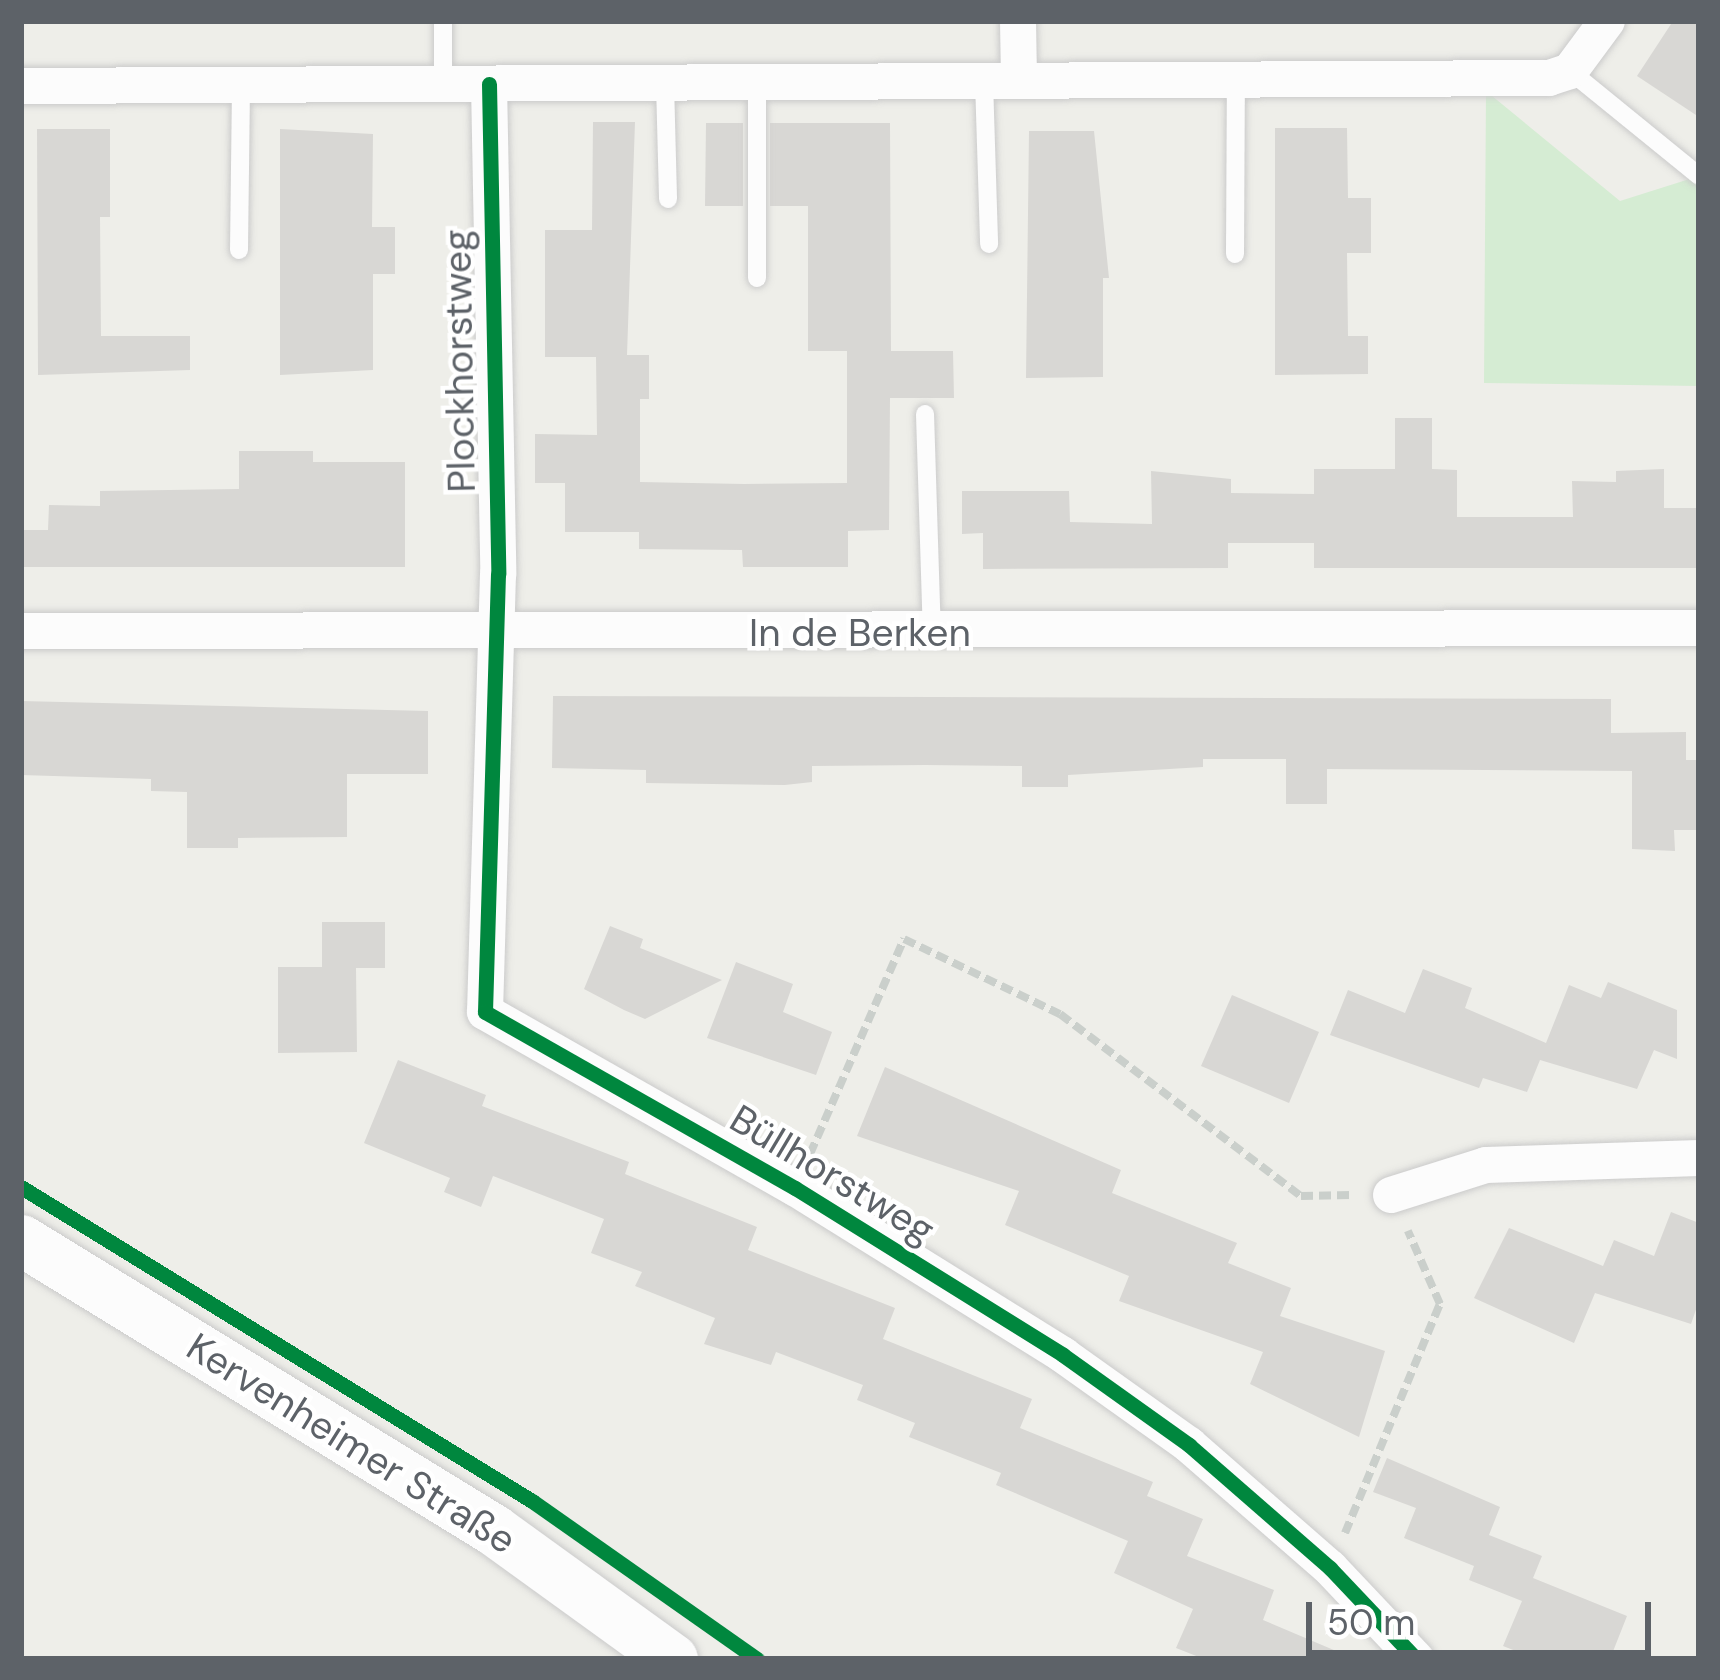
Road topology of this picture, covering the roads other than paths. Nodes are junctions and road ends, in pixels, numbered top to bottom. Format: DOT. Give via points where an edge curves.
graph roads {
  1 [pos="442,21"];
  2 [pos="1018,21"];
  3 [pos="1607,21"];
  4 [pos="1570,71"];
  5 [pos="1002,81"];
  6 [pos="1236,81"];
  7 [pos="757,82"];
  8 [pos="664,83"];
  9 [pos="443,84"];
  10 [pos="489,84"];
  11 [pos="241,85"];
  12 [pos="21,86"];
  13 [pos="1699,176"];
  14 [pos="668,199"];
  15 [pos="988,244"];
  16 [pos="239,250"];
  17 [pos="1235,254"];
  18 [pos="757,278"];
  19 [pos="925,414"];
  20 [pos="1699,628"];
  21 [pos="21,631"];
  22 [pos="932,633"];
  23 [pos="494,636"];
  24 [pos="1699,1158"];
  25 [pos="1391,1195"];
  26 [pos="21,1240"];
  27 [pos="672,1659"];
  28 [pos="1416,1659"];
  1 -- 9 [label="lane"];
  2 -- 5 [label="street"];
  3 -- 4 [label="street"];
  4 -- 6 [label="street" via="1549,79"];
  4 -- 13 [label="lane"];
  5 -- 6 [label="street"];
  5 -- 7 [label="street"];
  5 -- 15 [label="lane"];
  6 -- 17 [label="lane"];
  7 -- 8 [label="street"];
  7 -- 18 [label="lane"];
  8 -- 10 [label="street"];
  8 -- 14 [label="lane"];
  9 -- 10 [label="street"];
  9 -- 11 [label="street"];
  10 -- 23 [label="street, Plockhorstweg"];
  11 -- 12 [label="street"];
  11 -- 16 [label="lane"];
  19 -- 22 [label="lane"];
  20 -- 22 [label="street, In de Berken"];
  21 -- 23 [label="street, In de Berken"];
  22 -- 23 [label="street, In de Berken"];
  23 -- 28 [label="street, Büllhorstweg" via="485,1012 795,1188 1171,1432 1330,1568"];
  24 -- 25 [label="street" via="1486,1165"];
  26 -- 27 [label="main road, Kervenheimer Straße" via="494,1530"];
}
